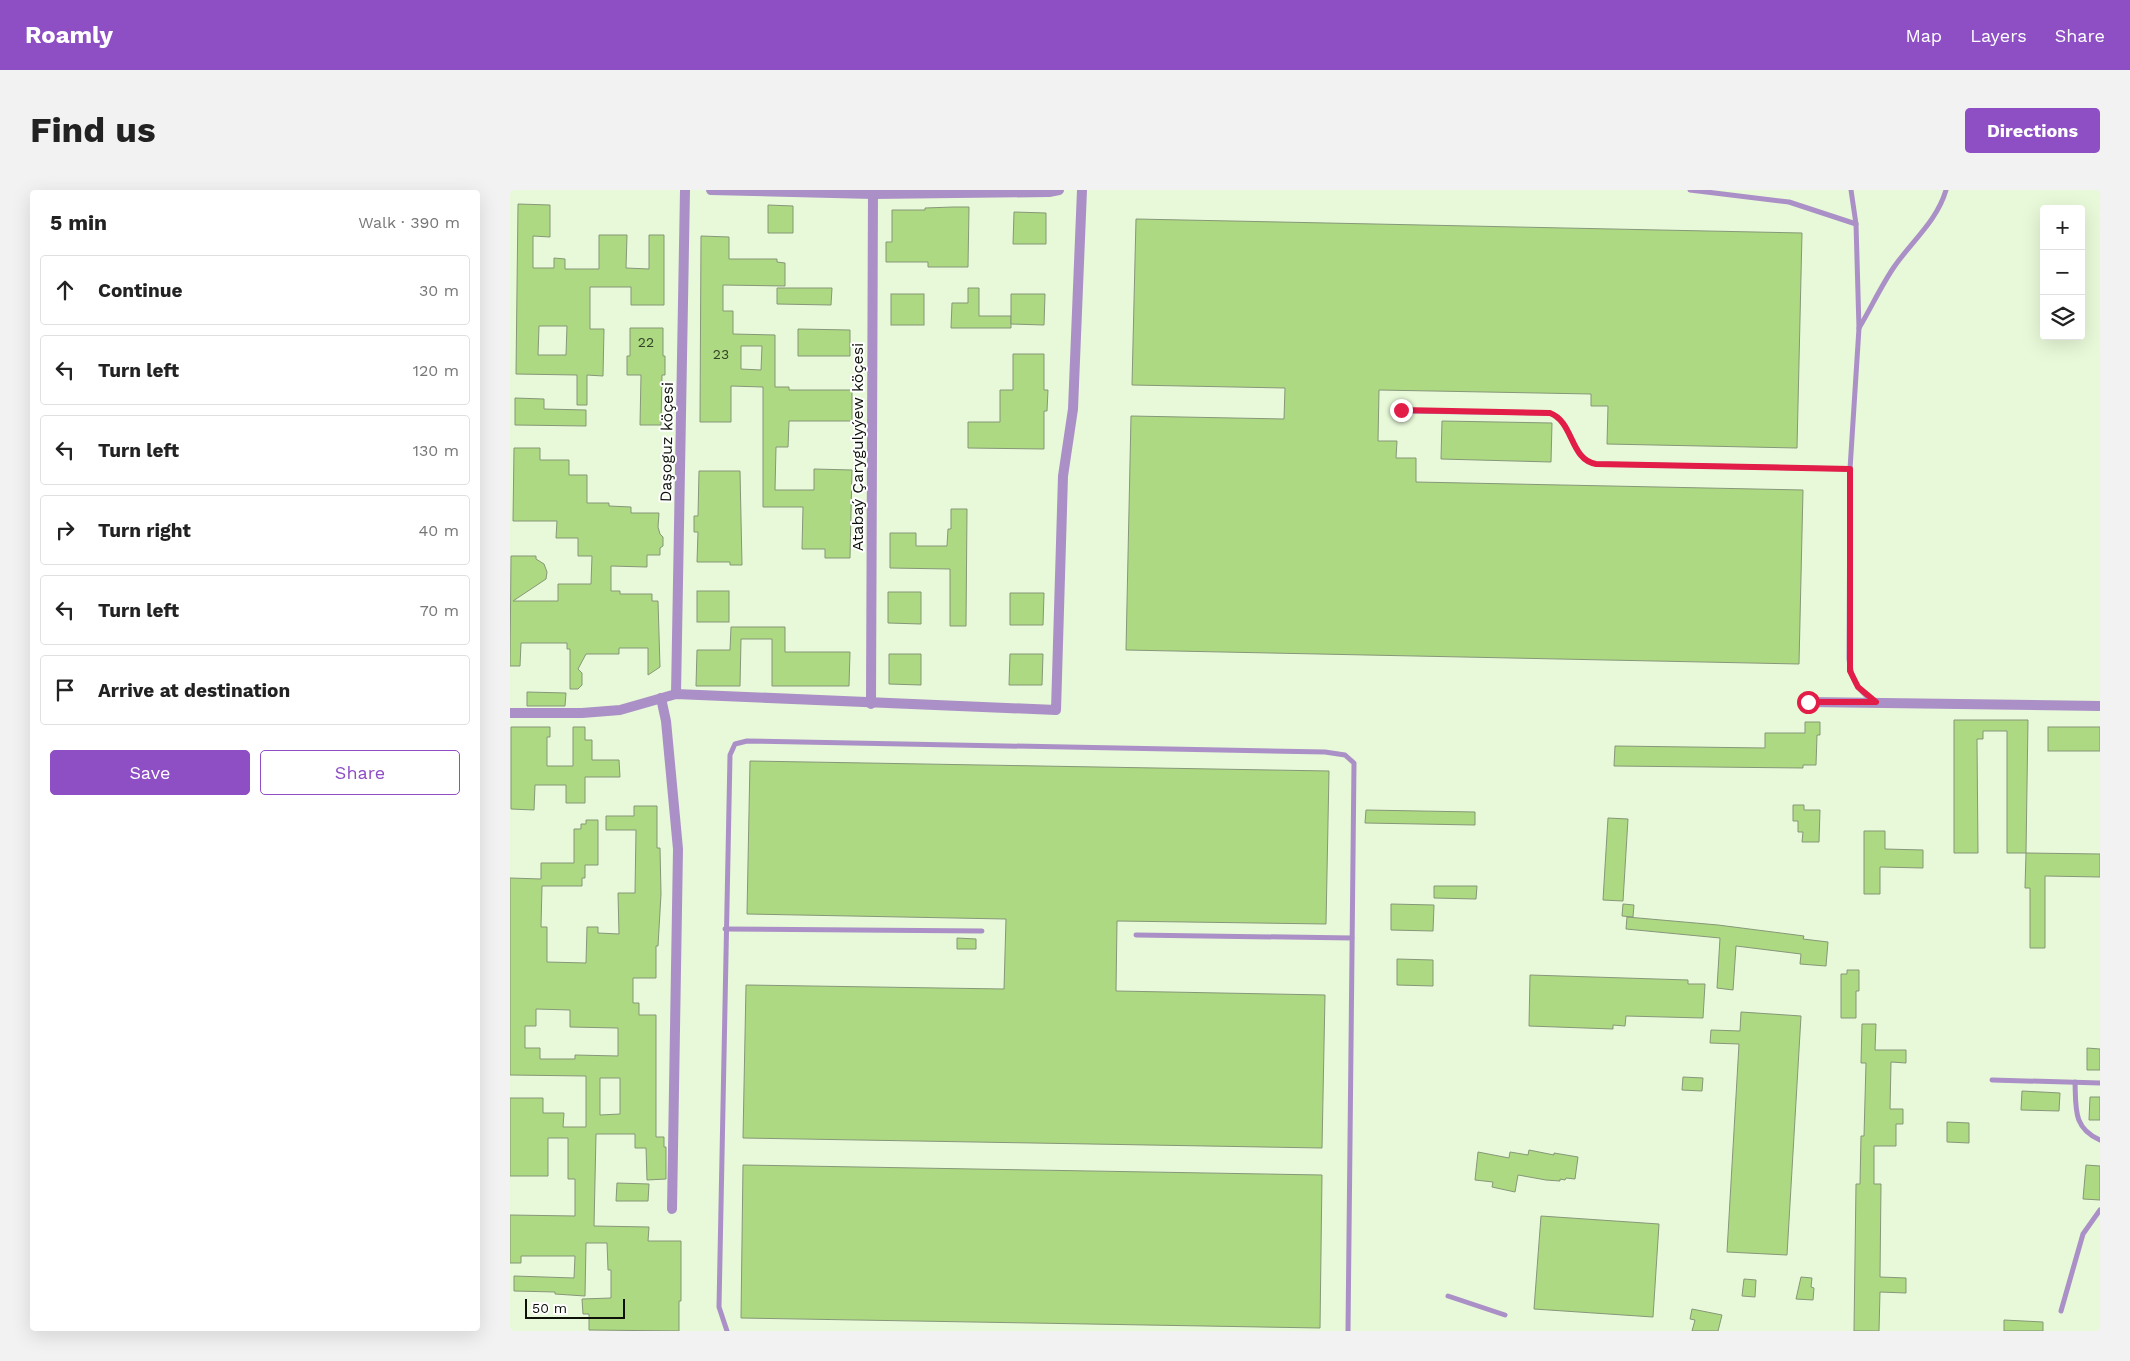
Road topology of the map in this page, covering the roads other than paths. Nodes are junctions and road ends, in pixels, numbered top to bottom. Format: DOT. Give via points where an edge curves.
graph roads {
  1 [pos="685,190"];
  2 [pos="711,190"];
  3 [pos="1059,190"];
  4 [pos="1082,190"];
  5 [pos="1690,190"];
  6 [pos="1851,190"];
  7 [pos="1946,190"];
  8 [pos="873,192"];
  9 [pos="1856,224"];
  10 [pos="1859,328"];
  11 [pos="1401,410"];
  12 [pos="1850,469"];
  13 [pos="676,694"];
  14 [pos="662,698"];
  15 [pos="1808,702"];
  16 [pos="1876,702"];
  17 [pos="871,704"];
  18 [pos="2100,706"];
  19 [pos="510,714"];
  20 [pos="725,929"];
  21 [pos="982,931"];
  22 [pos="1136,935"];
  23 [pos="1352,938"];
  24 [pos="1992,1080"];
  25 [pos="2074,1082"];
  26 [pos="2100,1083"];
  27 [pos="2100,1140"];
  28 [pos="672,1209"];
  29 [pos="2100,1210"];
  30 [pos="1448,1296"];
  31 [pos="2061,1311"];
  32 [pos="1505,1315"];
  33 [pos="727,1331"];
  34 [pos="1348,1331"];
  1 -- 13 [label="street, Daşoguz köçesi"];
  2 -- 8 [label="street"];
  3 -- 8 [label="street"];
  4 -- 17 [label="street" via="1073,408 1063,476 1056,710"];
  5 -- 9 [label="lane" via="1789,202"];
  6 -- 9 [label="lane"];
  7 -- 10 [label="lane" via="1932,220 1893,269"];
  8 -- 17 [label="street, Atabaý Çarygulyýew köçesi"];
  9 -- 10 [label="lane"];
  10 -- 12 [label="lane"];
  11 -- 12 [label="lane" via="1550,413 1563,421 1582,457 1596,464"];
  12 -- 16 [label="lane" via="1850,671 1858,687"];
  13 -- 14 [label="street"];
  13 -- 17 [label="street"];
  14 -- 19 [label="street" via="605,712"];
  14 -- 28 [label="street" via="678,849"];
  15 -- 16 [label="street"];
  16 -- 18 [label="street"];
  20 -- 21 [label="lane"];
  20 -- 23 [label="lane" via="730,754 734,744 747,741 1325,752 1344,755 1354,763"];
  20 -- 33 [label="lane" via="718,1307"];
  22 -- 23 [label="lane"];
  23 -- 34 [label="lane"];
  24 -- 25 [label="lane"];
  25 -- 26 [label="lane"];
  25 -- 27 [label="lane" via="2079,1125 2090,1136"];
  29 -- 31 [label="lane" via="2083,1234"];
  30 -- 32 [label="lane"];
}
